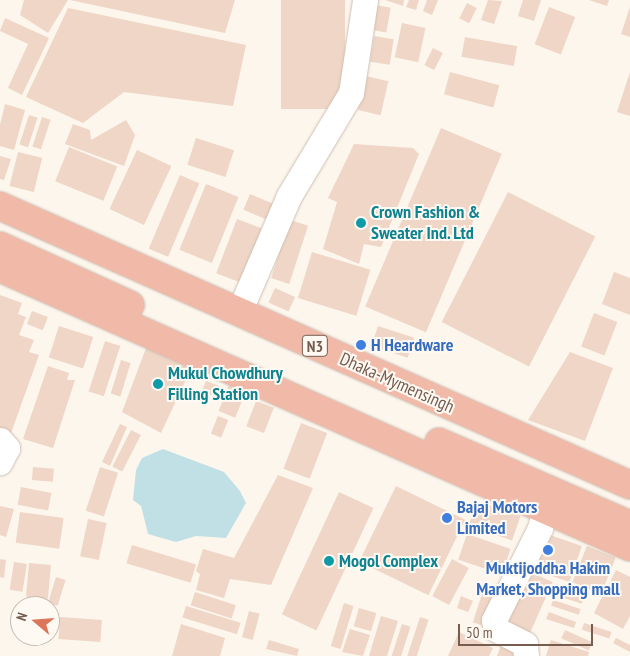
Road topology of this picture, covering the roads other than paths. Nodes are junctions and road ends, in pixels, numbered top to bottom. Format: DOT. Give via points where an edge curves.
graph roads {
  1 [pos="365,0"];
  2 [pos="0,206"];
  3 [pos="0,246"];
  4 [pos="0,268"];
  5 [pos="239,312"];
  6 [pos="0,440"];
  7 [pos="0,462"];
  8 [pos="630,485"];
  9 [pos="545,510"];
  10 [pos="630,525"];
  11 [pos="630,547"];
  12 [pos="526,656"];
  1 -- 5 [label="street" via="352,94 289,196"];
  2 -- 5 [label="highway, Dhaka-Mymensingh / N3"];
  3 -- 10 [label="highway"];
  4 -- 9 [label="highway"];
  5 -- 8 [label="highway, Dhaka-Mymensingh / N3"];
  6 -- 7 [label="street" via="7,448"];
  9 -- 11 [label="highway"];
  9 -- 12 [label="street" via="540,528 494,620 496,628 525,644"];
}
